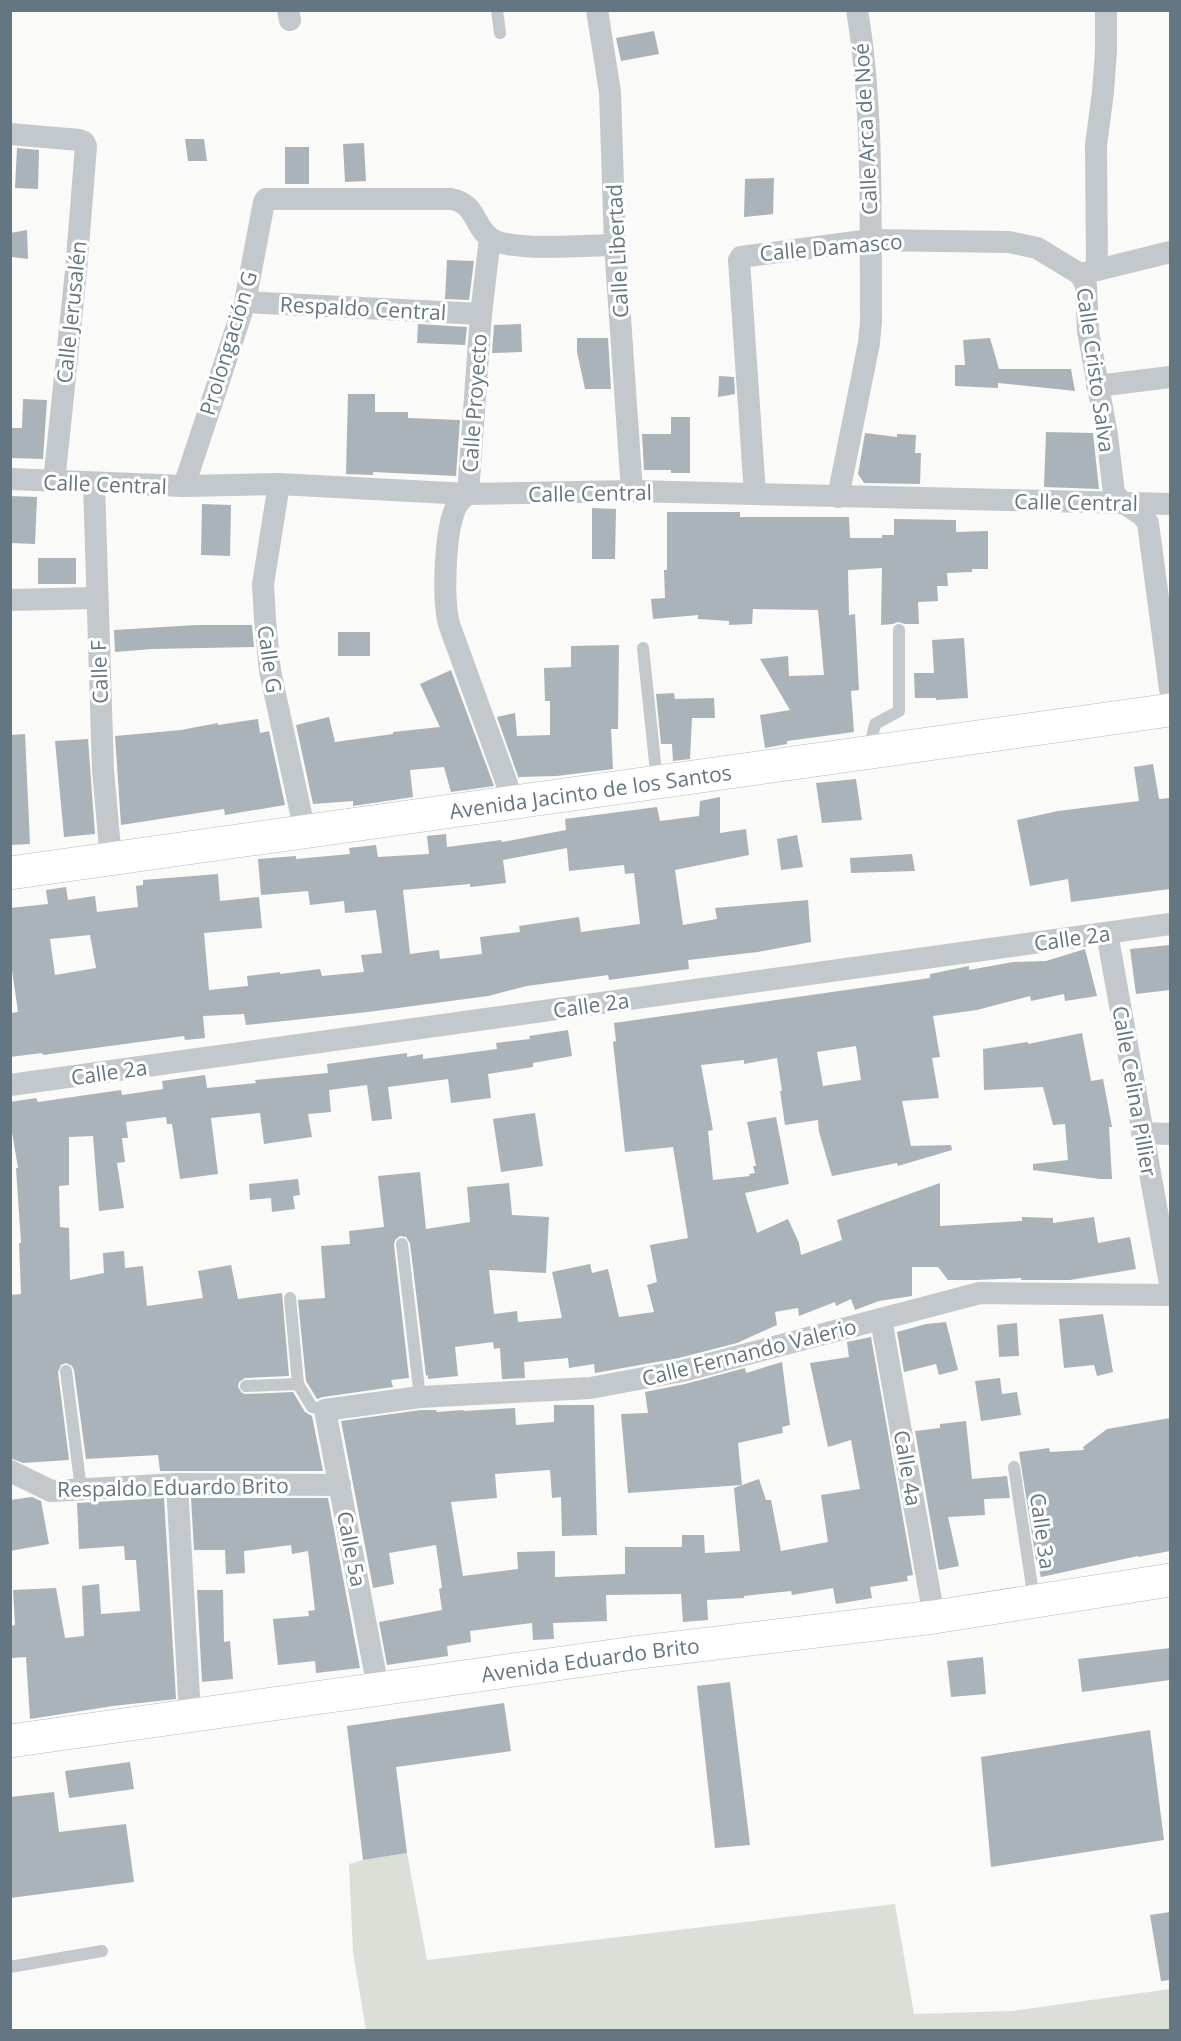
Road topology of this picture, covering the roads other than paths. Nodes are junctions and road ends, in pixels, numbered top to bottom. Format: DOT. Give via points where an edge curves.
graph roads {
  1 [pos="498,10"];
  2 [pos="597,10"];
  3 [pos="857,10"];
  4 [pos="1106,10"];
  5 [pos="500,33"];
  6 [pos="10,134"];
  7 [pos="490,238"];
  8 [pos="870,240"];
  9 [pos="615,245"];
  10 [pos="1170,252"];
  11 [pos="1089,271"];
  12 [pos="245,302"];
  13 [pos="481,314"];
  14 [pos="1170,377"];
  15 [pos="1097,386"];
  16 [pos="10,479"];
  17 [pos="54,482"];
  18 [pos="94,484"];
  19 [pos="279,484"];
  20 [pos="184,486"];
  21 [pos="632,491"];
  22 [pos="468,494"];
  23 [pos="754,494"];
  24 [pos="838,497"];
  25 [pos="1122,503"];
  26 [pos="1170,504"];
  27 [pos="96,598"];
  28 [pos="10,600"];
  29 [pos="899,630"];
  30 [pos="643,648"];
  31 [pos="1170,689"];
  32 [pos="1170,710"];
  33 [pos="869,753"];
  34 [pos="657,782"];
  35 [pos="514,803"];
  36 [pos="305,832"];
  37 [pos="111,860"];
  38 [pos="10,873"];
  39 [pos="1170,924"];
  40 [pos="1107,933"];
  41 [pos="10,1085"];
  42 [pos="1142,1133"];
  43 [pos="1170,1134"];
  44 [pos="402,1244"];
  45 [pos="1170,1284"];
  46 [pos="1170,1295"];
  47 [pos="290,1298"];
  48 [pos="881,1319"];
  49 [pos="66,1371"];
  50 [pos="298,1384"];
  51 [pos="246,1386"];
  52 [pos="420,1397"];
  53 [pos="325,1410"];
  54 [pos="1014,1467"];
  55 [pos="10,1471"];
  56 [pos="177,1484"];
  57 [pos="340,1485"];
  58 [pos="81,1489"];
  59 [pos="1170,1580"];
  60 [pos="1034,1601"];
  61 [pos="934,1617"];
  62 [pos="378,1688"];
  63 [pos="190,1714"];
  64 [pos="10,1741"];
  65 [pos="102,1951"];
  66 [pos="10,1967"];
  1 -- 5 [label="lane"];
  2 -- 9 [label="street, Calle Libertad" via="610,92"];
  3 -- 8 [label="street, Calle Arca de Noé" via="867,117"];
  4 -- 11 [label="street, Calle Cristo Salva"];
  6 -- 17 [label="street, Calle Jerusalén" via="84,142 86,148"];
  7 -- 9 [label="street" via="510,246"];
  7 -- 12 [label="street, Prolongación G" via="459,200 266,199"];
  7 -- 13 [label="street, Calle Proyecto"];
  8 -- 11 [label="street, Calle Damasco" via="1018,243"];
  8 -- 23 [label="street, Calle Damasco" via="743,255 739,259"];
  8 -- 24 [label="street, Calle Arca de Noé" via="870,343"];
  9 -- 21 [label="street, Calle Libertad"];
  10 -- 11 [label="street"];
  11 -- 15 [label="street, Calle Cristo Salva" via="1088,332"];
  12 -- 13 [label="street, Respaldo Central"];
  12 -- 20 [label="street, Prolongación G"];
  13 -- 22 [label="street, Calle Proyecto"];
  14 -- 15 [label="street"];
  15 -- 25 [label="street, Calle Cristo Salva" via="1114,493"];
  16 -- 17 [label="street, Calle Central"];
  17 -- 18 [label="street, Calle Central"];
  18 -- 20 [label="street, Calle Central"];
  18 -- 27 [label="street, Calle F"];
  19 -- 20 [label="street, Calle Central"];
  19 -- 22 [label="street, Calle Central"];
  19 -- 36 [label="street, Calle G" via="263,584 264,611 270,671"];
  21 -- 22 [label="street, Calle Central"];
  21 -- 23 [label="street, Calle Central"];
  22 -- 35 [label="street, Calle Proyecto" via="458,503 452,519 447,615"];
  23 -- 24 [label="street, Calle Central"];
  24 -- 25 [label="street, Calle Central"];
  25 -- 26 [label="street, Calle Central"];
  25 -- 31 [label="street" via="1148,522"];
  27 -- 28 [label="street"];
  27 -- 37 [label="street, Calle F"];
  29 -- 33 [label="lane" via="898,711 875,724"];
  30 -- 34 [label="lane"];
  32 -- 33 [label="main road, Avenida Jacinto de los Santos"];
  33 -- 34 [label="main road, Avenida Jacinto de los Santos"];
  34 -- 35 [label="main road, Avenida Jacinto de los Santos"];
  35 -- 36 [label="main road, Avenida Jacinto de los Santos"];
  36 -- 37 [label="main road, Avenida Jacinto de los Santos"];
  37 -- 38 [label="main road, Avenida Jacinto de los Santos"];
  39 -- 40 [label="street, Calle 2a"];
  40 -- 41 [label="street, Calle 2a"];
  40 -- 42 [label="street, Calle Celina Pillier"];
  42 -- 43 [label="street"];
  42 -- 45 [label="street, Calle Celina Pillier"];
  44 -- 52 [label="lane"];
  46 -- 48 [label="street, Calle Fernando Valerio" via="980,1293"];
  47 -- 50 [label="lane"];
  48 -- 52 [label="street, Calle Fernando Valerio" via="682,1371 590,1388"];
  48 -- 61 [label="street, Calle 4a"];
  49 -- 58 [label="lane"];
  50 -- 51 [label="lane"];
  50 -- 53 [label="lane" via="312,1407"];
  52 -- 53 [label="street, Calle Fernando Valerio"];
  53 -- 57 [label="street, Calle 5a"];
  54 -- 60 [label="lane, Calle 3a"];
  55 -- 58 [label="street, Respaldo Eduardo Brito" via="51,1491"];
  56 -- 57 [label="street, Respaldo Eduardo Brito"];
  56 -- 58 [label="street, Respaldo Eduardo Brito"];
  56 -- 63 [label="street"];
  57 -- 62 [label="street, Calle 5a"];
  59 -- 60 [label="main road, Avenida Eduardo Brito"];
  60 -- 61 [label="main road, Avenida Eduardo Brito"];
  61 -- 62 [label="main road, Avenida Eduardo Brito"];
  62 -- 63 [label="main road, Avenida Eduardo Brito"];
  63 -- 64 [label="main road, Avenida Eduardo Brito"];
  65 -- 66 [label="lane"];
}
